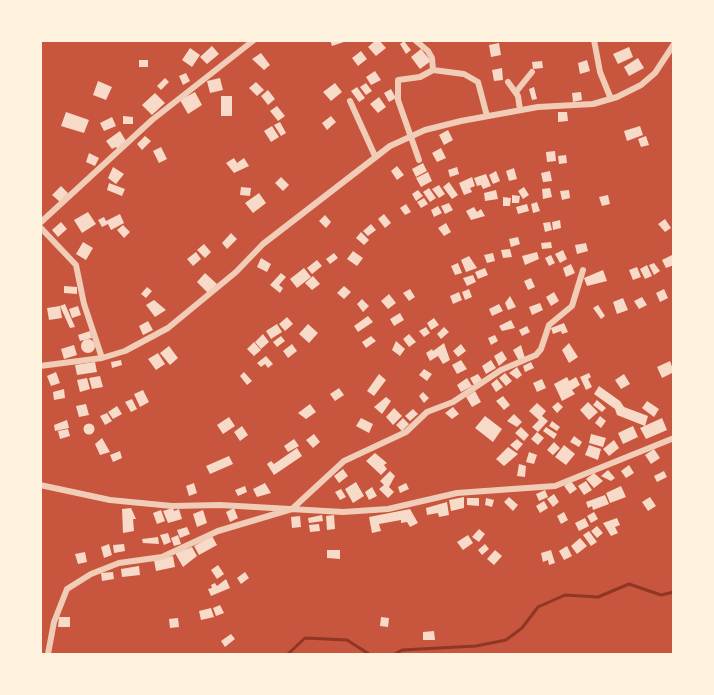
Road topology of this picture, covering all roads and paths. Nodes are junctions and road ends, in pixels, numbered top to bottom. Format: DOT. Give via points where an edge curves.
graph roads {
  1 [pos="254,40"];
  2 [pos="415,40"];
  3 [pos="594,40"];
  4 [pos="674,44"];
  5 [pos="434,70"];
  6 [pos="532,72"];
  7 [pos="508,82"];
  8 [pos="516,93"];
  9 [pos="611,99"];
  10 [pos="350,101"];
  11 [pos="520,110"];
  12 [pos="487,116"];
  13 [pos="409,137"];
  14 [pos="375,156"];
  15 [pos="418,160"];
  16 [pos="40,225"];
  17 [pos="584,270"];
  18 [pos="102,358"];
  19 [pos="40,366"];
  20 [pos="674,438"];
  21 [pos="40,485"];
  22 [pos="292,509"];
  23 [pos="48,654"];
  1 -- 16 [label="street" via="152,120"];
  2 -- 5 [label="street" via="428,51"];
  3 -- 9 [label="street" via="600,72"];
  4 -- 9 [label="street" via="655,73 641,85"];
  5 -- 12 [label="street" via="473,77 481,89"];
  5 -- 13 [label="street" via="398,80 398,100 408,122"];
  6 -- 8 [label="street"];
  7 -- 8 [label="street"];
  8 -- 11 [label="street"];
  9 -- 11 [label="street"];
  10 -- 14 [label="street"];
  11 -- 12 [label="street"];
  12 -- 13 [label="street"];
  13 -- 14 [label="street"];
  13 -- 15 [label="street"];
  14 -- 18 [label="street" via="263,244 189,313 152,338"];
  16 -- 18 [label="street" via="76,265"];
  17 -- 22 [label="street" via="572,306 549,325 536,354 501,370 453,402 427,412 406,432 344,461"];
  18 -- 19 [label="street"];
  20 -- 22 [label="street" via="555,486 457,493 388,509"];
  21 -- 22 [label="street" via="132,503"];
  22 -- 23 [label="street" via="218,531 162,557 119,564 91,574 67,589 54,622"];
}
